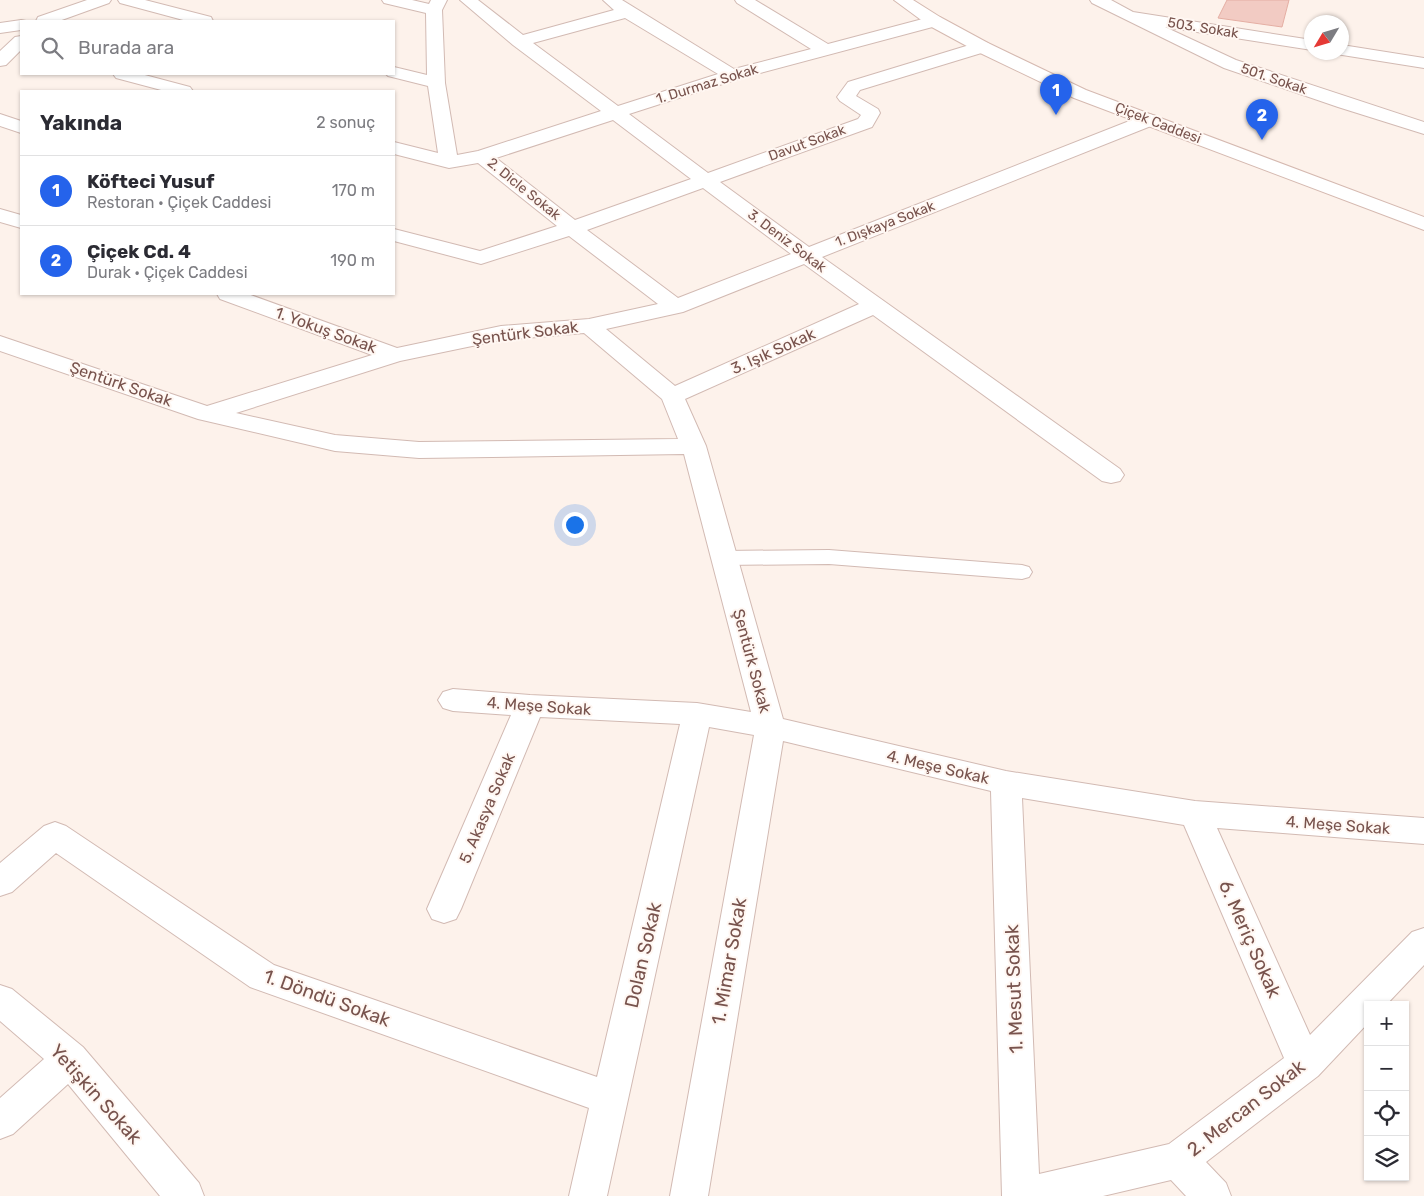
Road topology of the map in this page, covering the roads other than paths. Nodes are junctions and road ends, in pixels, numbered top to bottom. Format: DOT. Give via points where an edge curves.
graph roads {
  1 [pos="103,0"];
  2 [pos="126,0"];
  3 [pos="390,0"];
  4 [pos="468,0"];
  5 [pos="611,0"];
  6 [pos="743,0"];
  7 [pos="902,0"];
  8 [pos="1098,0"];
  9 [pos="436,5"];
  10 [pos="627,12"];
  11 [pos="1128,16"];
  12 [pos="47,20"];
  13 [pos="201,20"];
  14 [pos="934,21"];
  15 [pos="20,25"];
  16 [pos="0,28"];
  17 [pos="519,41"];
  18 [pos="20,43"];
  19 [pos="1304,44"];
  20 [pos="982,47"];
  21 [pos="825,50"];
  22 [pos="1349,51"];
  23 [pos="0,61"];
  24 [pos="1424,63"];
  25 [pos="395,72"];
  26 [pos="126,75"];
  27 [pos="732,75"];
  28 [pos="436,83"];
  29 [pos="180,90"];
  30 [pos="615,113"];
  31 [pos="0,120"];
  32 [pos="1149,120"];
  33 [pos="20,126"];
  34 [pos="1424,128"];
  35 [pos="395,148"];
  36 [pos="482,156"];
  37 [pos="449,162"];
  38 [pos="705,180"];
  39 [pos="0,214"];
  40 [pos="20,222"];
  41 [pos="1424,224"];
  42 [pos="572,228"];
  43 [pos="395,235"];
  44 [pos="804,255"];
  45 [pos="231,295"];
  46 [pos="675,306"];
  47 [pos="874,306"];
  48 [pos="589,326"];
  49 [pos="0,343"];
  50 [pos="395,355"];
  51 [pos="672,396"];
  52 [pos="207,414"];
  53 [pos="694,446"];
  54 [pos="1111,475"];
  55 [pos="724,558"];
  56 [pos="1022,572"];
  57 [pos="452,700"];
  58 [pos="530,706"];
  59 [pos="697,714"];
  60 [pos="770,726"];
  61 [pos="1006,783"];
  62 [pos="1195,814"];
  63 [pos="1424,831"];
  64 [pos="0,882"];
  65 [pos="444,909"];
  66 [pos="1424,942"];
  67 [pos="0,1000"];
  68 [pos="70,1059"];
  69 [pos="1305,1064"];
  70 [pos="611,1099"];
  71 [pos="0,1122"];
  72 [pos="1178,1160"];
  73 [pos="186,1196"];
  74 [pos="588,1196"];
  75 [pos="689,1196"];
  76 [pos="1023,1196"];
  77 [pos="1212,1196"];
  1 -- 12 [label="street"];
  2 -- 13 [label="street"];
  3 -- 9 [label="street"];
  4 -- 17 [label="street, 3. Deniz Sokak"];
  5 -- 10 [label="street"];
  6 -- 21 [label="street"];
  7 -- 14 [label="street, Çiçek Caddesi"];
  8 -- 11 [label="street, 503. Sokak"];
  9 -- 28 [label="street"];
  10 -- 17 [label="street"];
  10 -- 27 [label="street"];
  11 -- 19 [label="street, 503. Sokak"];
  11 -- 34 [label="street, 501. Sokak" via="1230,64"];
  14 -- 20 [label="street, Çiçek Caddesi"];
  14 -- 21 [label="street, 1. Durmaz Sokak"];
  15 -- 16 [label="street"];
  17 -- 30 [label="street, 3. Deniz Sokak"];
  18 -- 23 [label="street"];
  20 -- 32 [label="street, Çiçek Caddesi" via="1080,94"];
  20 -- 38 [label="street, Davut Sokak" via="854,86 846,98 871,113 865,123"];
  21 -- 27 [label="street, 1. Durmaz Sokak"];
  22 -- 24 [label="street"];
  25 -- 28 [label="street"];
  26 -- 29 [label="street"];
  27 -- 30 [label="street, 1. Durmaz Sokak"];
  28 -- 37 [label="street"];
  30 -- 36 [label="street, 1. Durmaz Sokak"];
  30 -- 38 [label="street, 3. Deniz Sokak"];
  31 -- 33 [label="street"];
  32 -- 41 [label="street, Çiçek Caddesi"];
  32 -- 44 [label="street, 1. Dışkaya Sokak"];
  35 -- 37 [label="street"];
  36 -- 37 [label="street, 2. Dicle Sokak"];
  36 -- 42 [label="street, 2. Dicle Sokak"];
  38 -- 42 [label="street, Davut Sokak"];
  38 -- 44 [label="street, 3. Deniz Sokak"];
  39 -- 40 [label="street"];
  42 -- 43 [label="street, Davut Sokak" via="481,258"];
  42 -- 46 [label="street, 2. Dicle Sokak"];
  44 -- 46 [label="street, 1. Dışkaya Sokak"];
  44 -- 47 [label="street, 3. Deniz Sokak"];
  45 -- 50 [label="street, 1. Yokuş Sokak"];
  46 -- 48 [label="street, 1. Dışkaya Sokak"];
  47 -- 51 [label="street, 3. Işık Sokak"];
  47 -- 54 [label="street, 3. Deniz Sokak"];
  48 -- 50 [label="street, Şentürk Sokak" via="500,332"];
  48 -- 51 [label="street, Şentürk Sokak"];
  49 -- 52 [label="street, Şentürk Sokak"];
  50 -- 52 [label="street, Şentürk Sokak"];
  51 -- 53 [label="street, Şentürk Sokak"];
  52 -- 53 [label="street" via="335,443 420,450"];
  53 -- 55 [label="street, Şentürk Sokak"];
  55 -- 56 [label="lane" via="829,557"];
  55 -- 60 [label="street, Şentürk Sokak"];
  57 -- 58 [label="street, 4. Meşe Sokak"];
  58 -- 59 [label="street, 4. Meşe Sokak"];
  58 -- 65 [label="street, 5. Akasya Sokak"];
  59 -- 60 [label="street, 4. Meşe Sokak"];
  59 -- 70 [label="street, Dolan Sokak"];
  60 -- 61 [label="street, 4. Meşe Sokak"];
  60 -- 75 [label="street, 1. Mimar Sokak"];
  61 -- 62 [label="street, 4. Meşe Sokak"];
  61 -- 76 [label="street, 1. Mesut Sokak"];
  62 -- 63 [label="street, 4. Meşe Sokak"];
  62 -- 69 [label="street, 6. Meriç Sokak"];
  64 -- 70 [label="street, 1. Döndü Sokak" via="55,835 262,976"];
  66 -- 69 [label="street, 2. Mercan Sokak"];
  67 -- 68 [label="street, Yetişkin Sokak"];
  68 -- 71 [label="street"];
  68 -- 73 [label="street, Yetişkin Sokak"];
  69 -- 72 [label="street, 2. Mercan Sokak"];
  70 -- 74 [label="street, Dolan Sokak"];
  72 -- 76 [label="street, 2. Mercan Sokak"];
  72 -- 77 [label="street"];
}
